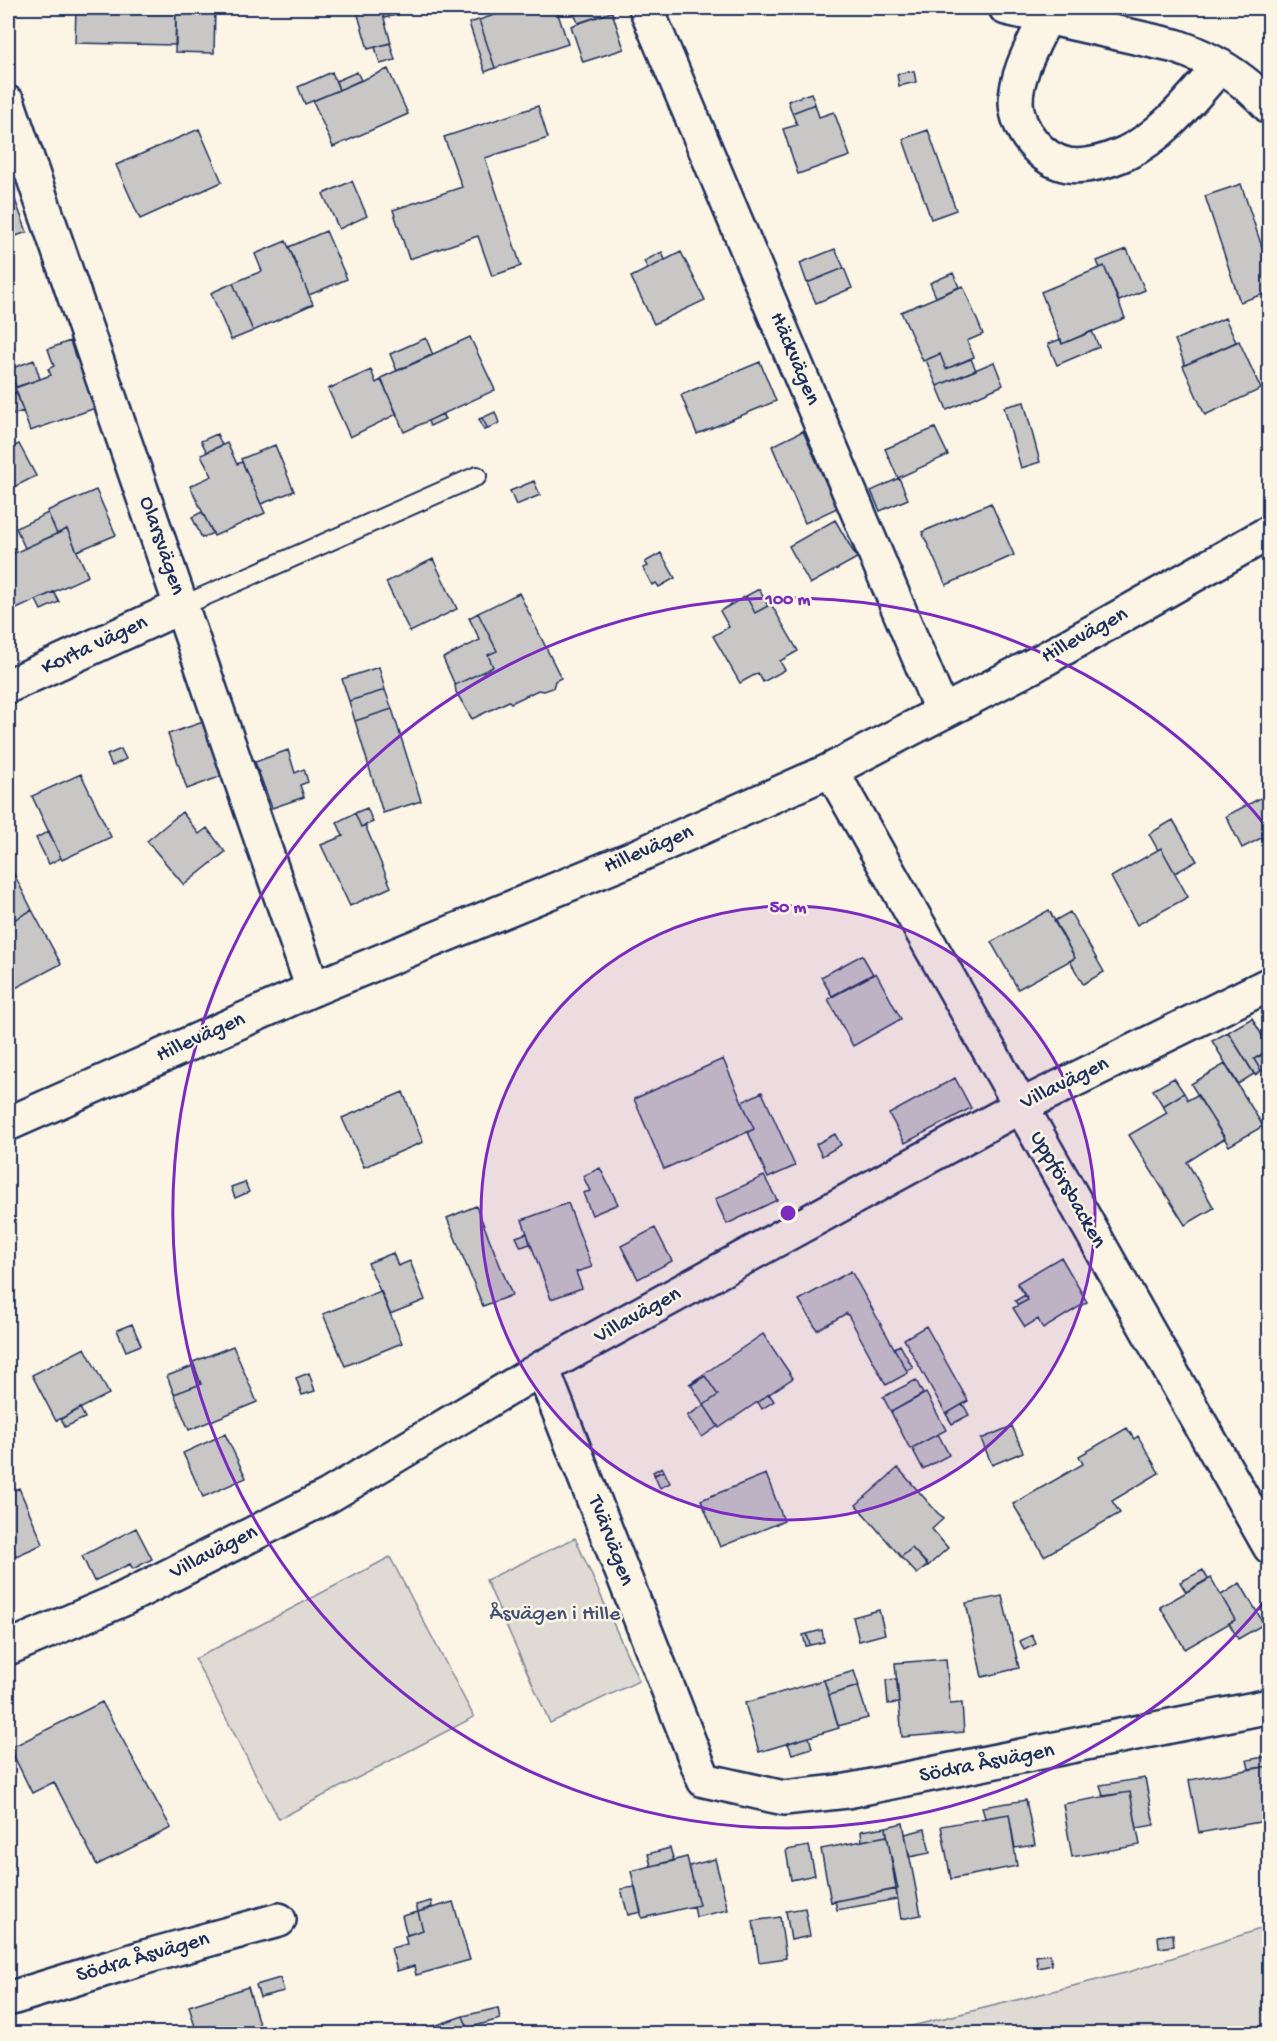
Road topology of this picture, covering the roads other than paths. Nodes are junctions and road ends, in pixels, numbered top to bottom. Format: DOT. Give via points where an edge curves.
graph roads {
  1 [pos="646,8"];
  2 [pos="1006,8"];
  3 [pos="1047,16"];
  4 [pos="1221,66"];
  5 [pos="8,103"];
  6 [pos="1269,107"];
  7 [pos="477,476"];
  8 [pos="1269,532"];
  9 [pos="182,606"];
  10 [pos="8,686"];
  11 [pos="942,712"];
  12 [pos="831,770"];
  13 [pos="1269,984"];
  14 [pos="313,989"];
  15 [pos="1019,1107"];
  16 [pos="8,1124"];
  17 [pos="542,1368"];
  18 [pos="1269,1546"];
  19 [pos="8,1648"];
  20 [pos="1269,1706"];
  21 [pos="704,1780"];
  22 [pos="279,1920"];
  23 [pos="8,1999"];
  1 -- 11 [label="street, Häckvägen"];
  2 -- 3 [label="street"];
  3 -- 4 [label="street" via="1175,46"];
  3 -- 4 [label="street" via="1024,66 1016,103 1023,128 1037,148 1068,165 1107,160 1128,152 1187,104"];
  4 -- 6 [label="street" via="1254,89"];
  5 -- 9 [label="street, Olarsvägen"];
  7 -- 9 [label="lane"];
  8 -- 11 [label="street, Hillevägen" via="1036,664"];
  9 -- 10 [label="street, Korta vägen"];
  9 -- 14 [label="street, Olarsvägen"];
  11 -- 12 [label="street, Hillevägen"];
  12 -- 14 [label="street, Hillevägen" via="628,860"];
  12 -- 15 [label="street, Uppförsbacken"];
  13 -- 15 [label="street, Villavägen"];
  14 -- 16 [label="street, Hillevägen"];
  15 -- 17 [label="street, Villavägen"];
  15 -- 18 [label="street, Uppförsbacken"];
  17 -- 19 [label="street, Villavägen" via="328,1496 121,1600"];
  17 -- 21 [label="street, Tvärvägen"];
  20 -- 21 [label="street, Södra Åsvägen" via="882,1785 800,1798 766,1796"];
  22 -- 23 [label="street, Södra Åsvägen"];
}
